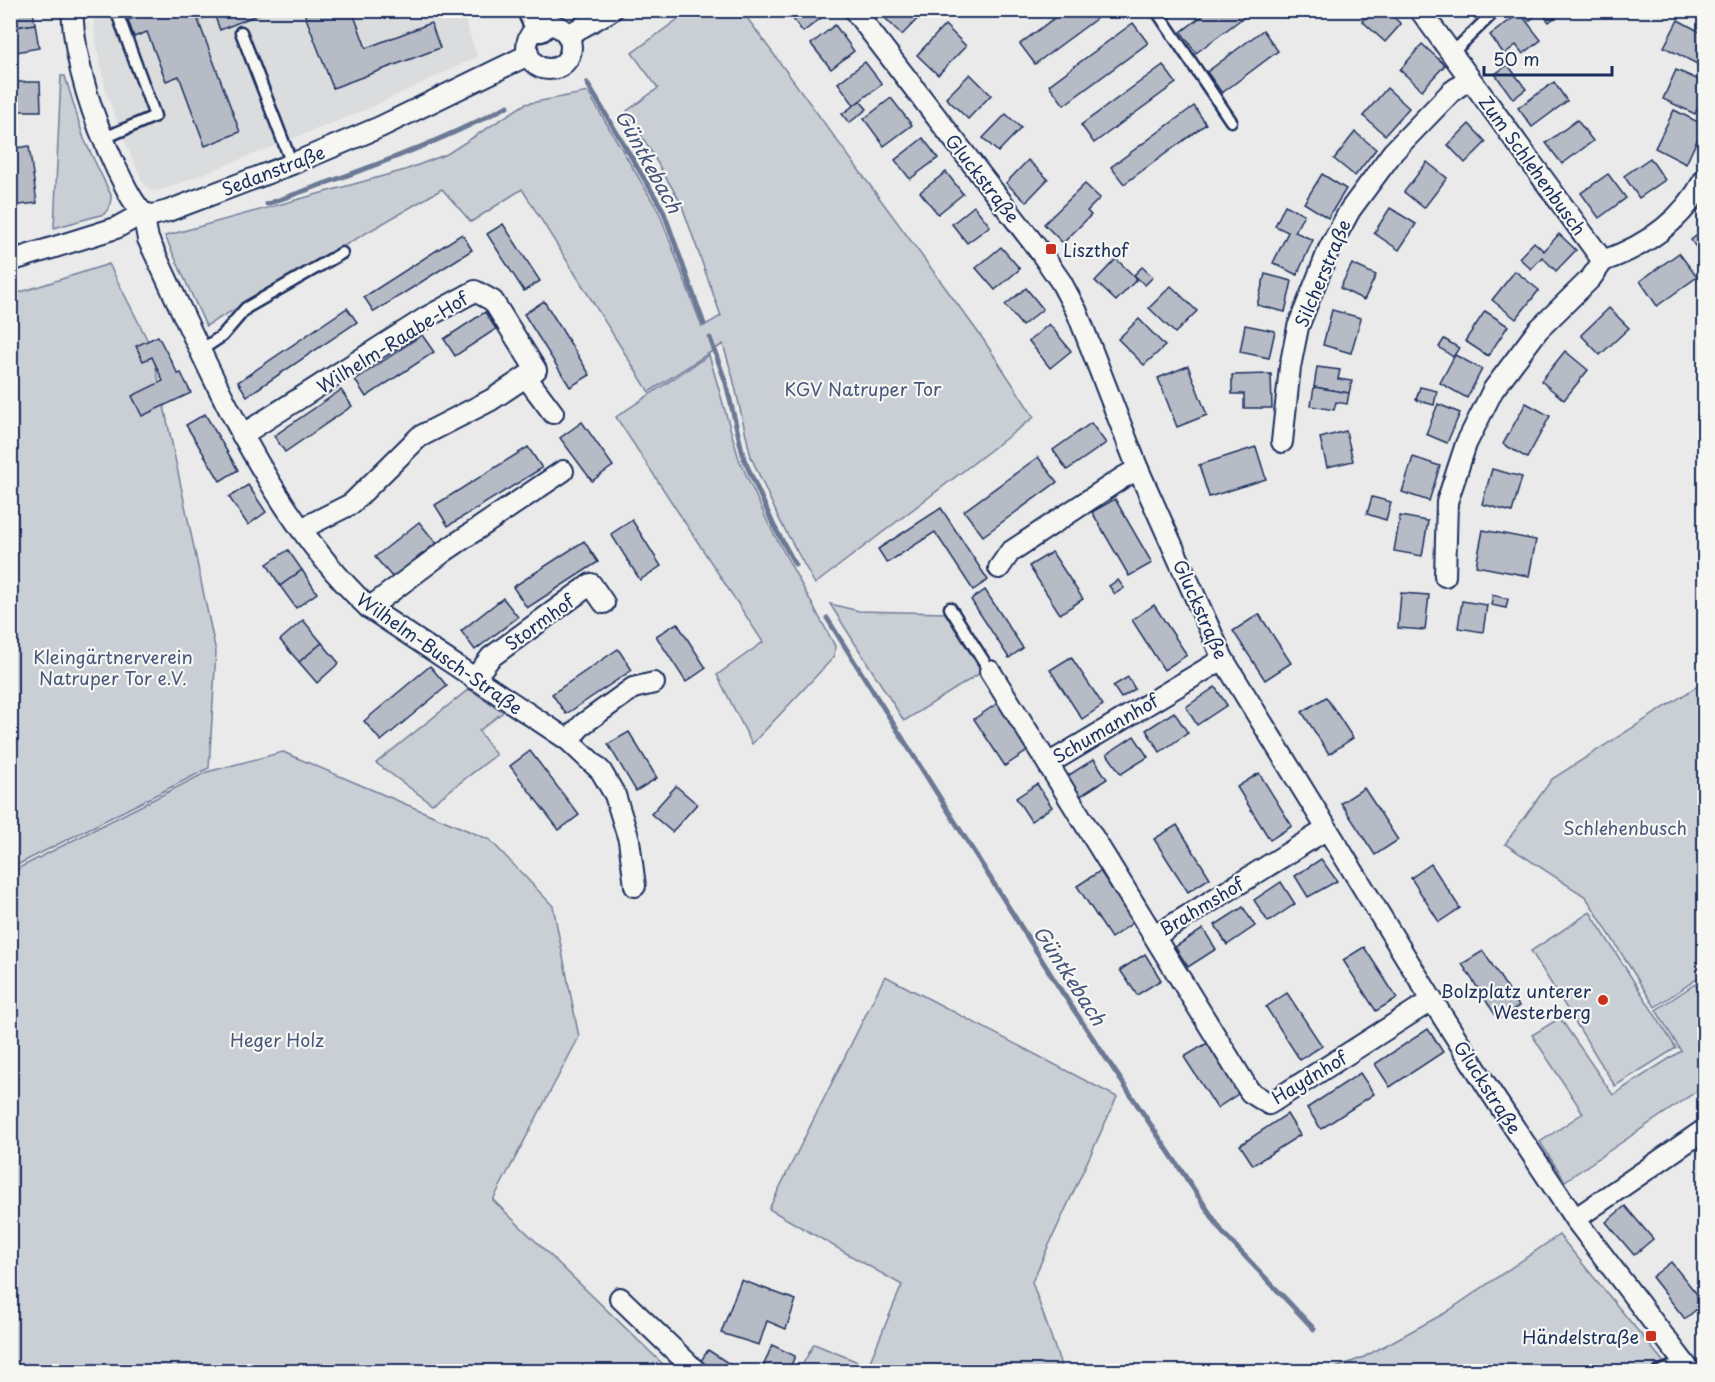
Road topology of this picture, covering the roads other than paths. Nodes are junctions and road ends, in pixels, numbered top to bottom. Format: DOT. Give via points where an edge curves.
graph roads {
  1 [pos="72,10"];
  2 [pos="116,10"];
  3 [pos="612,10"];
  4 [pos="854,10"];
  5 [pos="1156,10"];
  6 [pos="1420,10"];
  7 [pos="1496,10"];
  8 [pos="536,19"];
  9 [pos="241,32"];
  10 [pos="568,35"];
  11 [pos="1451,54"];
  12 [pos="528,55"];
  13 [pos="1469,79"];
  14 [pos="1231,121"];
  15 [pos="102,139"];
  16 [pos="292,164"];
  17 [pos="1704,180"];
  18 [pos="143,213"];
  19 [pos="342,253"];
  20 [pos="10,261"];
  21 [pos="1603,261"];
  22 [pos="201,350"];
  23 [pos="526,377"];
  24 [pos="553,413"];
  25 [pos="242,435"];
  26 [pos="1282,442"];
  27 [pos="1138,469"];
  28 [pos="563,471"];
  29 [pos="301,529"];
  30 [pos="999,568"];
  31 [pos="1445,576"];
  32 [pos="604,603"];
  33 [pos="369,608"];
  34 [pos="950,608"];
  35 [pos="1223,659"];
  36 [pos="990,671"];
  37 [pos="474,679"];
  38 [pos="654,683"];
  39 [pos="568,740"];
  40 [pos="1048,764"];
  41 [pos="1327,829"];
  42 [pos="635,886"];
  43 [pos="1155,936"];
  44 [pos="1432,1000"];
  45 [pos="1704,1130"];
  46 [pos="1569,1211"];
  47 [pos="621,1298"];
  48 [pos="1687,1367"];
  49 [pos="698,1371"];
  50 [pos="1659,1371"];
  1 -- 15 [label="street" via="81,73"];
  2 -- 15 [label="lane" via="154,116"];
  3 -- 10 [label="street"];
  4 -- 27 [label="street, Gluckstraße" via="1061,282 1095,353"];
  5 -- 14 [label="lane"];
  6 -- 11 [label="street, Zum Schlehenbusch"];
  7 -- 11 [label="lane"];
  8 -- 10 [label="street" via="561,28"];
  8 -- 12 [label="street" via="528,39"];
  9 -- 16 [label="lane"];
  10 -- 12 [label="street" via="571,52 560,67 542,69"];
  11 -- 13 [label="street, Zum Schlehenbusch"];
  12 -- 16 [label="street, Sedanstraße" via="380,127"];
  13 -- 21 [label="street, Zum Schlehenbusch"];
  13 -- 26 [label="street, Silcherstraße" via="1451,92 1393,152 1350,210 1329,249 1298,327"];
  15 -- 18 [label="street" via="130,197"];
  16 -- 18 [label="street, Sedanstraße" via="168,211"];
  17 -- 21 [label="street" via="1686,209 1671,223 1626,253"];
  18 -- 20 [label="street, Sedanstraße" via="116,228"];
  18 -- 22 [label="street, Wilhelm-Busch-Straße" via="148,239"];
  19 -- 22 [label="lane" via="246,308 222,336"];
  21 -- 31 [label="street" via="1538,330 1493,390 1466,444 1447,502"];
  22 -- 25 [label="street, Wilhelm-Busch-Straße"];
  23 -- 24 [label="street"];
  23 -- 25 [label="street, Wilhelm-Raabe-Hof" via="536,370 493,301 475,291 427,317"];
  23 -- 29 [label="street" via="419,437 351,504"];
  25 -- 29 [label="street, Wilhelm-Busch-Straße"];
  27 -- 30 [label="street" via="1010,552"];
  27 -- 35 [label="street, Gluckstraße"];
  28 -- 33 [label="street"];
  29 -- 33 [label="street, Wilhelm-Busch-Straße" via="341,582"];
  32 -- 37 [label="street, Stormhof" via="591,584 491,657"];
  33 -- 37 [label="street, Wilhelm-Busch-Straße"];
  34 -- 36 [label="lane"];
  35 -- 40 [label="street, Schumannhof"];
  35 -- 41 [label="street, Gluckstraße"];
  36 -- 40 [label="street, Schumannhof"];
  37 -- 39 [label="street, Wilhelm-Busch-Straße"];
  38 -- 39 [label="street" via="633,688 583,724"];
  39 -- 42 [label="street, Wilhelm-Busch-Straße" via="601,771 615,795 629,840"];
  40 -- 43 [label="street, Brahmshof"];
  41 -- 43 [label="street, Brahmshof"];
  41 -- 44 [label="street, Gluckstraße"];
  43 -- 44 [label="street, Haydnhof" via="1250,1092 1269,1104"];
  44 -- 46 [label="street, Gluckstraße"];
  45 -- 46 [label="street"];
  46 -- 48 [label="street"];
  47 -- 49 [label="street"];
  48 -- 50 [label="lane"];
}
